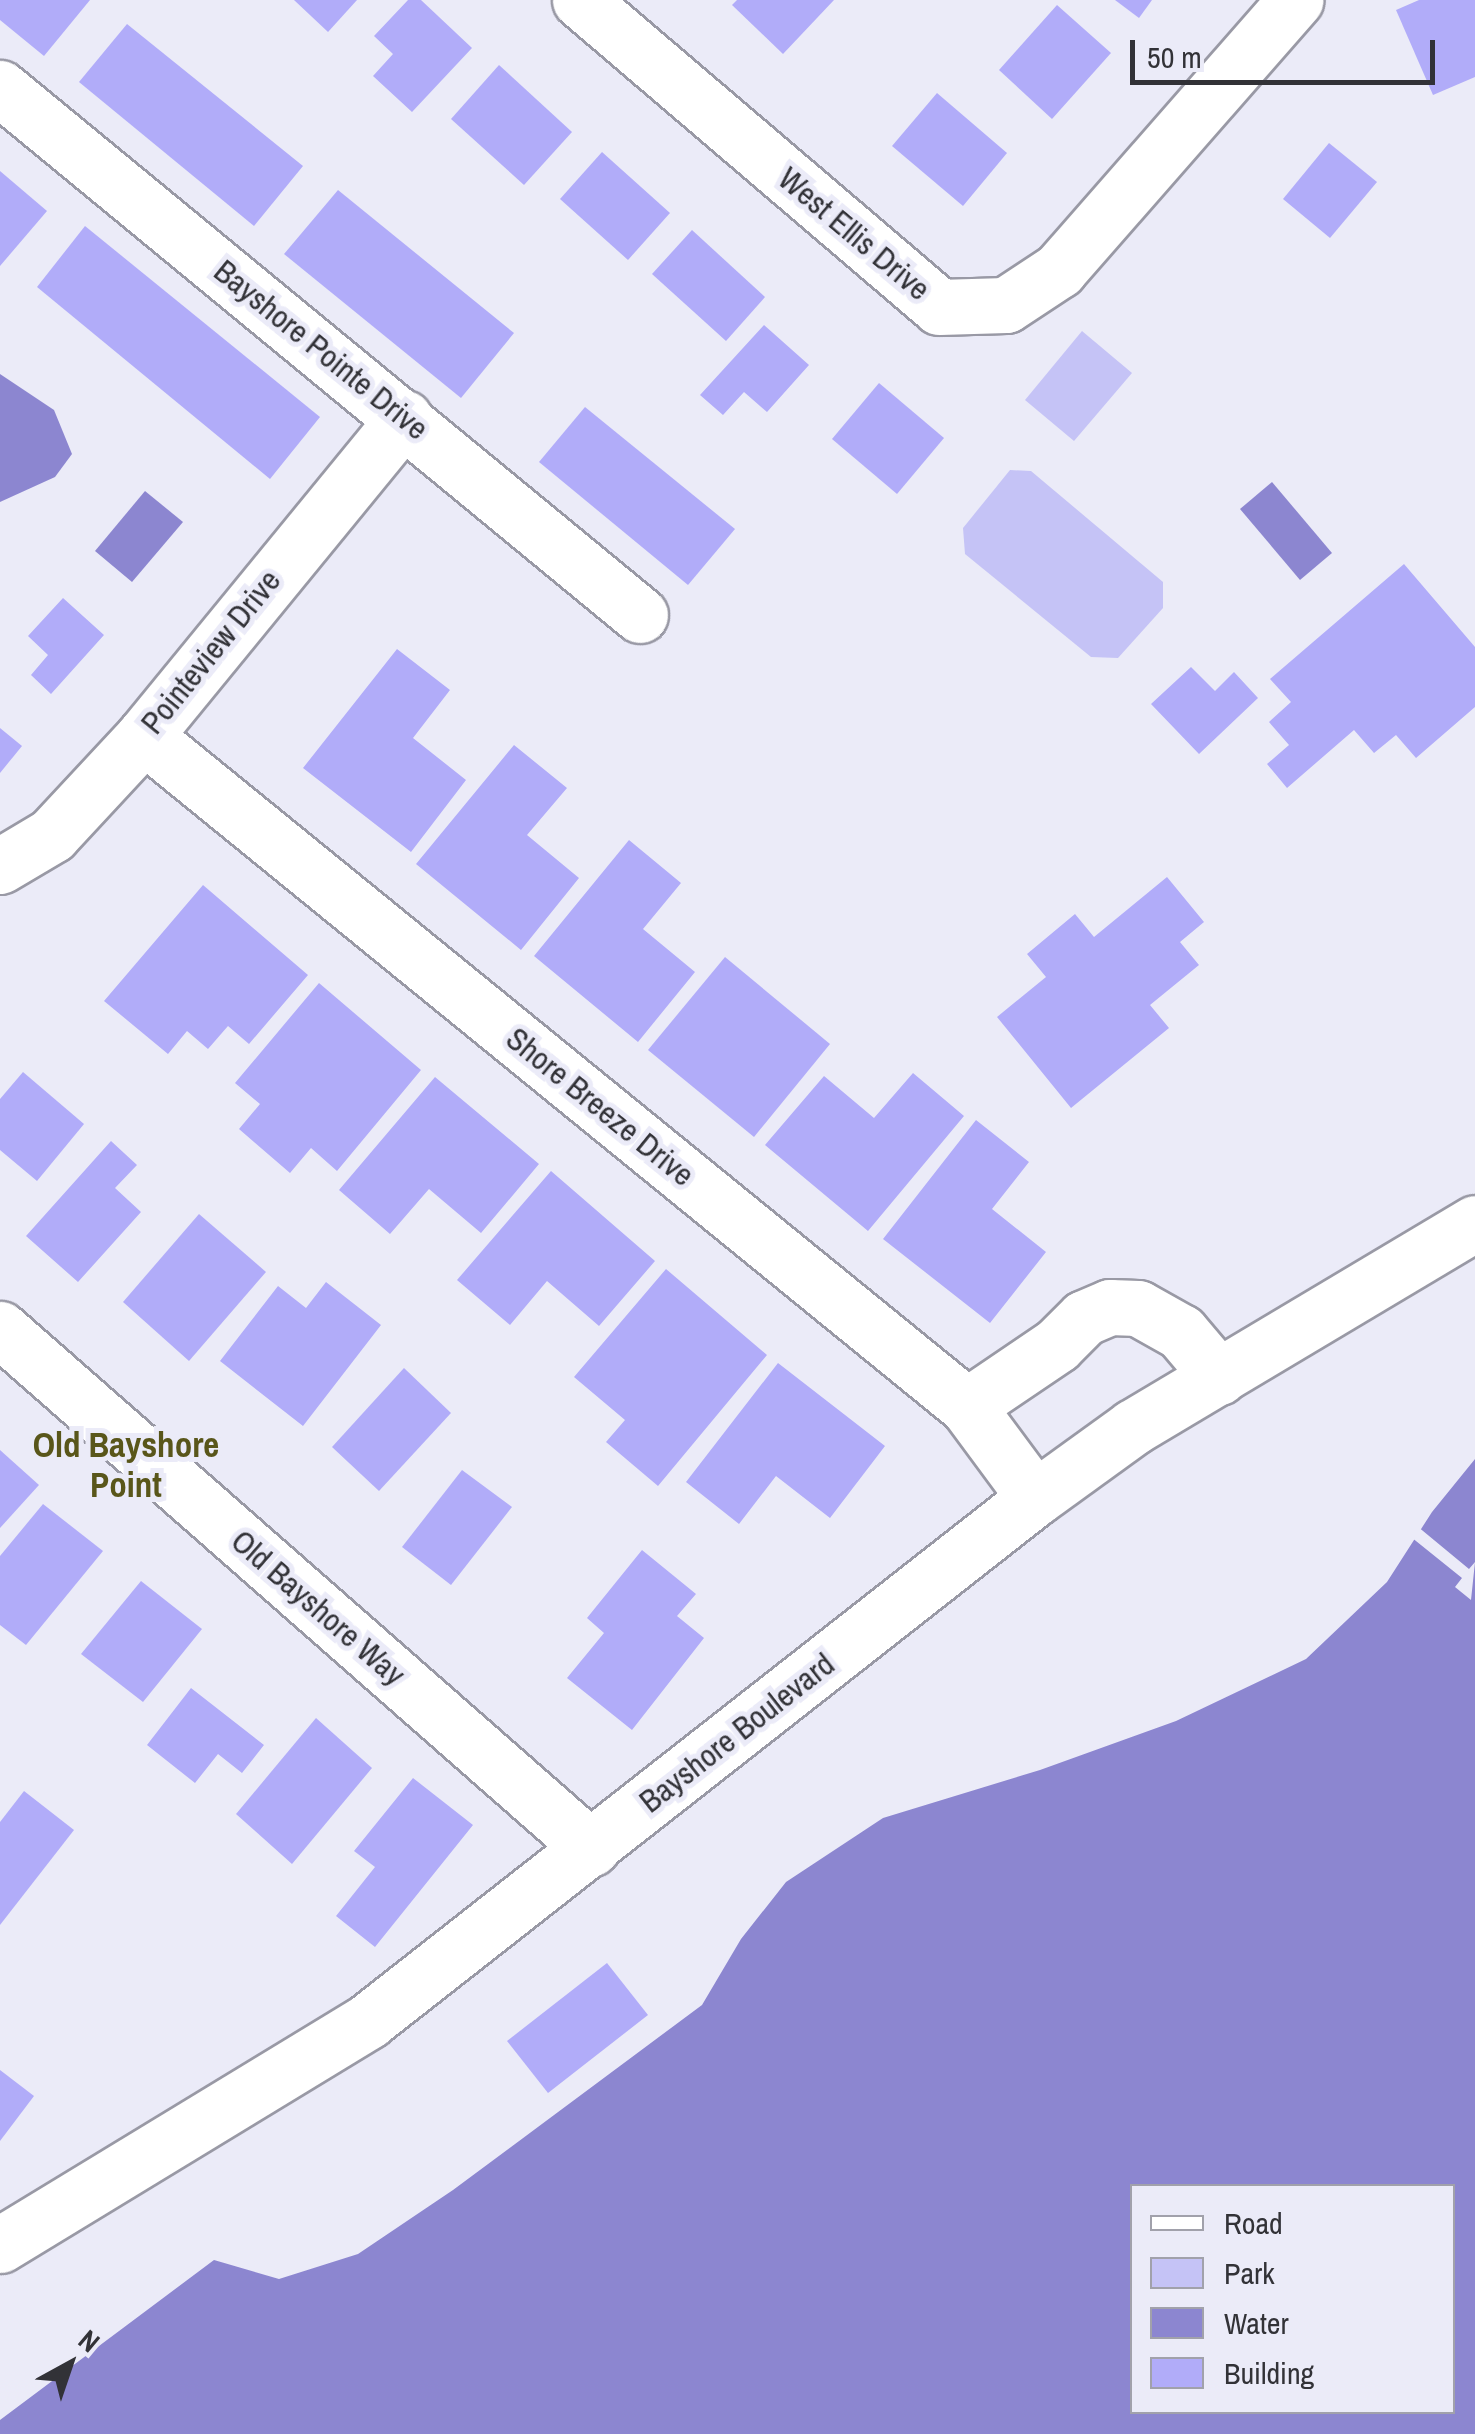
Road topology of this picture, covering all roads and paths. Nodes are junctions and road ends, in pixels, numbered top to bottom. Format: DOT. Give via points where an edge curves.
graph roads {
  1 [pos="1296,0"];
  2 [pos="595,5"];
  3 [pos="0,88"];
  4 [pos="404,418"];
  5 [pos="640,614"];
  6 [pos="144,736"];
  7 [pos="0,866"];
  8 [pos="1475,1223"];
  9 [pos="0,1328"];
  10 [pos="1219,1378"];
  11 [pos="967,1406"];
  12 [pos="1035,1498"];
  13 [pos="591,1848"];
  14 [pos="0,2245"];
  1 -- 2 [label="street, West Ellis Drive" via="1059,270 1006,305 939,306"];
  3 -- 4 [label="street, Bayshore Pointe Drive"];
  4 -- 5 [label="street, Bayshore Pointe Drive"];
  4 -- 6 [label="street, Pointeview Drive"];
  6 -- 7 [label="street, Pointeview Drive" via="52,835"];
  6 -- 11 [label="street, Shore Breeze Drive"];
  8 -- 10 [label="street, Bayshore Boulevard"];
  9 -- 13 [label="street, Old Bayshore Way"];
  10 -- 11 [label="street" via="1182,1332 1138,1308 1110,1307 1084,1318"];
  10 -- 12 [label="street, Bayshore Boulevard" via="1133,1427"];
  11 -- 12 [label="street, Shore Breeze Drive"];
  12 -- 13 [label="street, Bayshore Boulevard"];
  13 -- 14 [label="street, Bayshore Boulevard" via="368,2021"];
}
